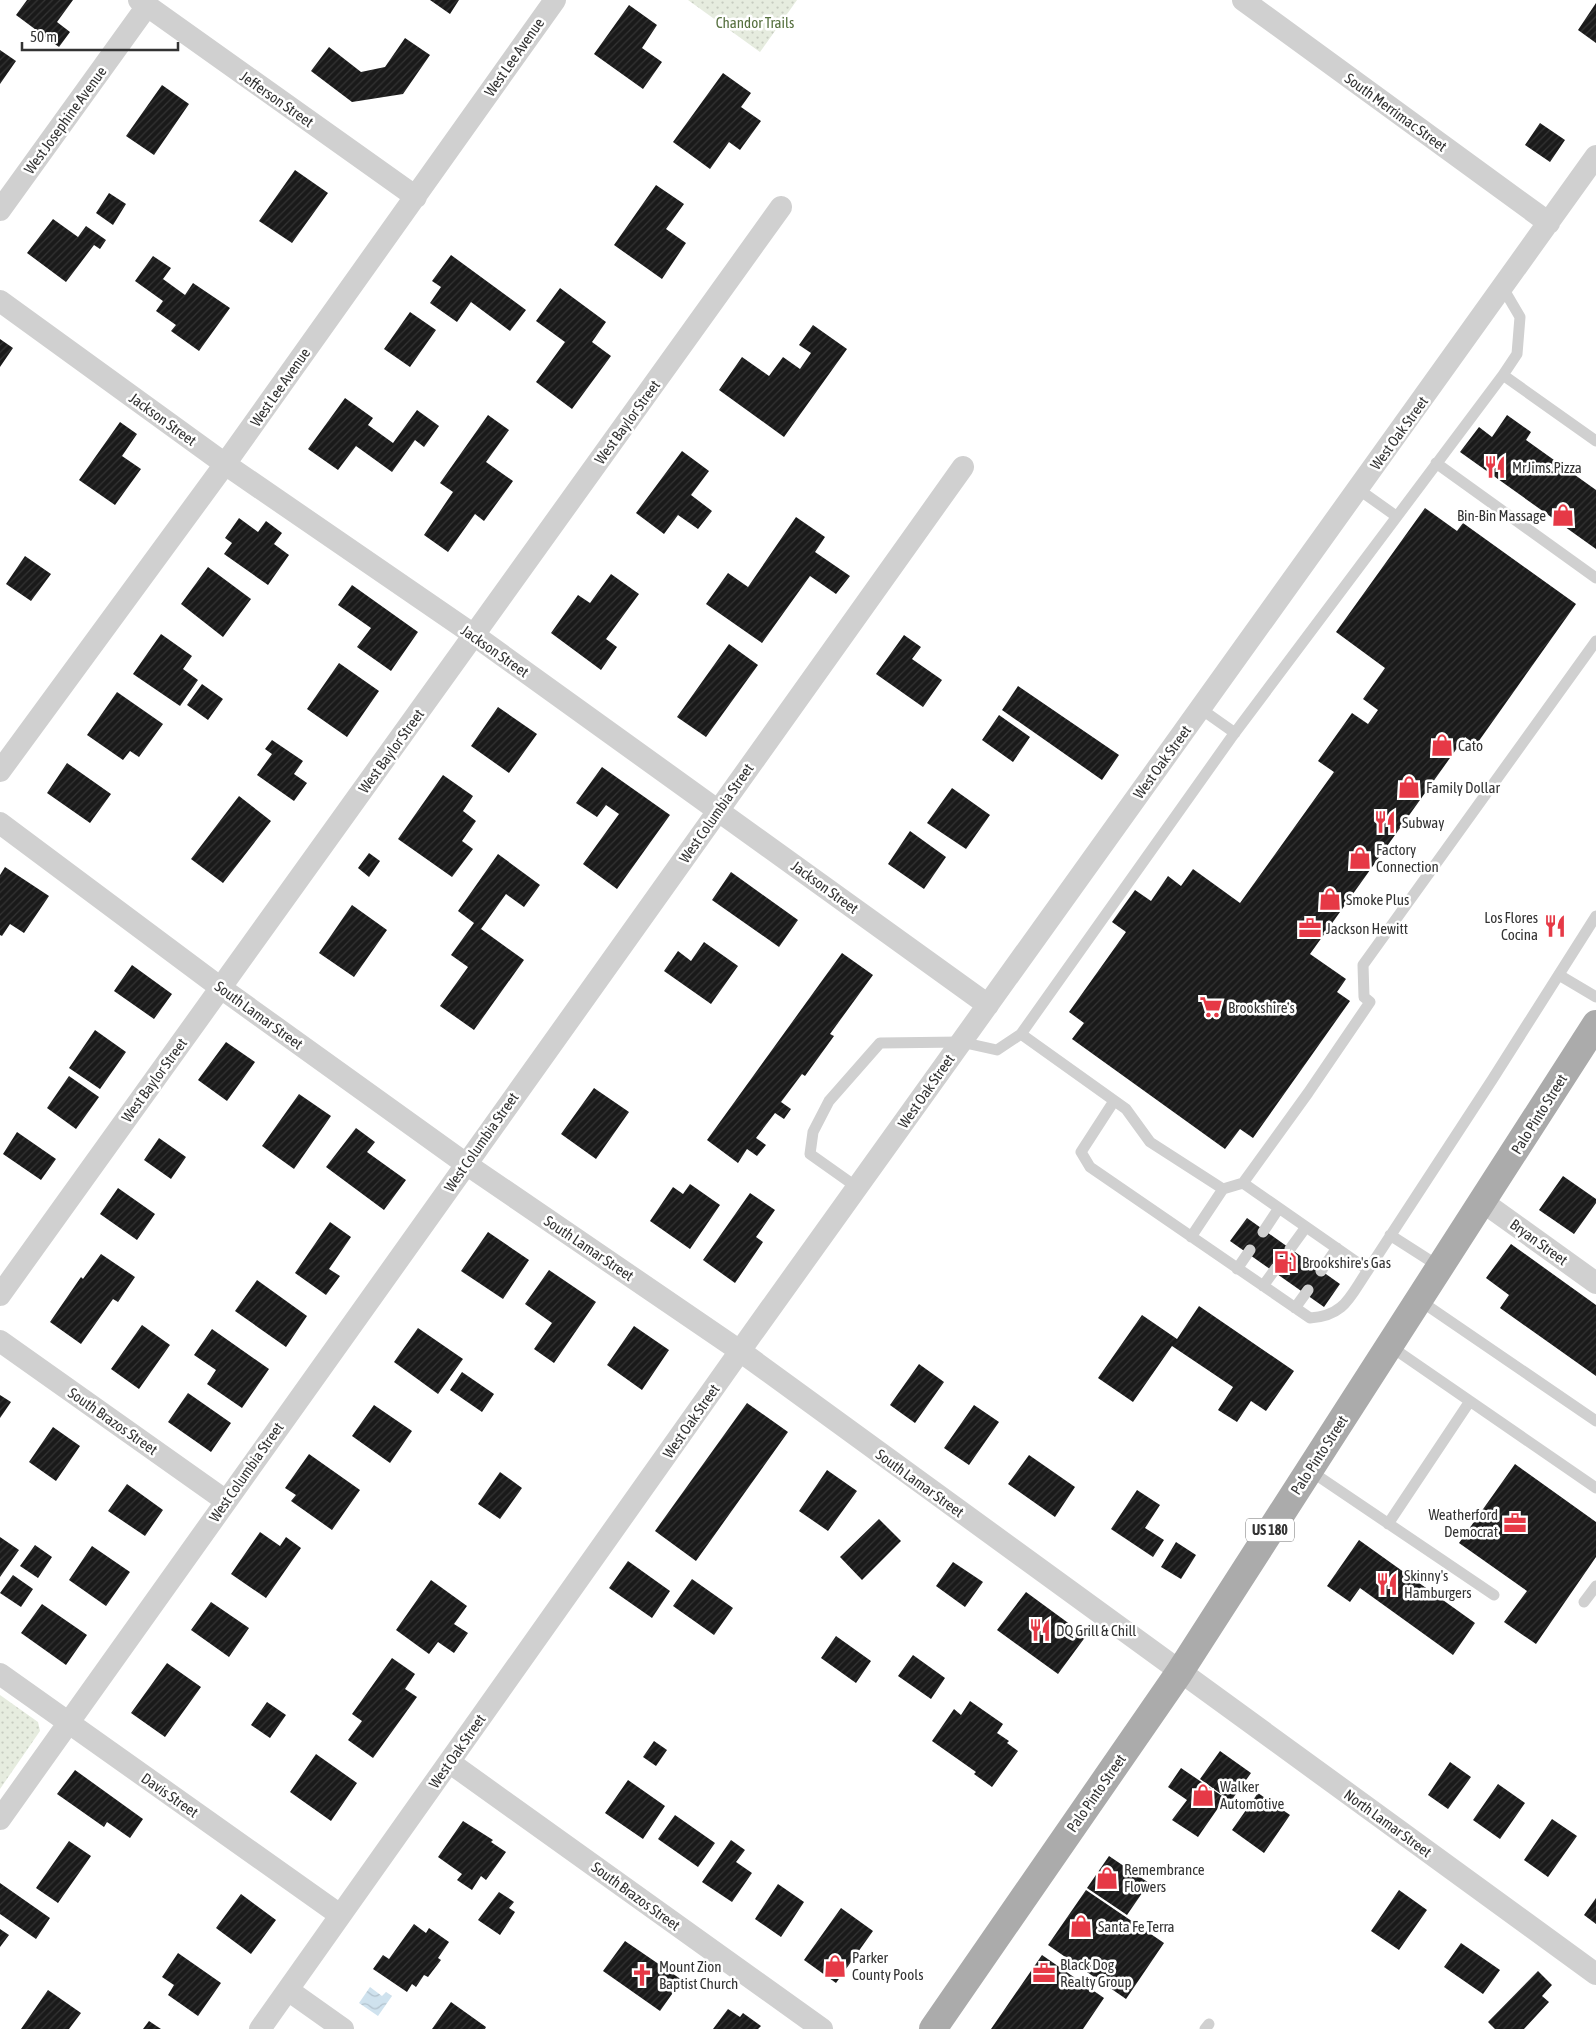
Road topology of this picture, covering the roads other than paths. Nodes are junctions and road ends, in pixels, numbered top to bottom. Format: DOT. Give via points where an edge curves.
graph roads {
  1 [pos="555,0"];
  2 [pos="1243,0"];
  3 [pos="143,3"];
  4 [pos="1596,156"];
  5 [pos="416,197"];
  6 [pos="782,208"];
  7 [pos="0,210"];
  8 [pos="1549,223"];
  9 [pos="1503,288"];
  10 [pos="0,302"];
  11 [pos="1503,375"];
  12 [pos="1596,441"];
  13 [pos="1436,463"];
  14 [pos="225,464"];
  15 [pos="962,467"];
  16 [pos="1358,489"];
  17 [pos="1396,516"];
  18 [pos="1596,578"];
  19 [pos="474,636"];
  20 [pos="1596,641"];
  21 [pos="1200,709"];
  22 [pos="1235,733"];
  23 [pos="0,771"];
  24 [pos="718,810"];
  25 [pos="0,823"];
  26 [pos="1596,916"];
  27 [pos="1559,975"];
  28 [pos="221,988"];
  29 [pos="1596,997"];
  30 [pos="988,1005"];
  31 [pos="1596,1024"];
  32 [pos="1020,1034"];
  33 [pos="961,1042"];
  34 [pos="1114,1102"];
  35 [pos="466,1164"];
  36 [pos="1243,1183"];
  37 [pos="858,1188"];
  38 [pos="1224,1189"];
  39 [pos="1483,1202"];
  40 [pos="1279,1208"];
  41 [pos="1306,1227"];
  42 [pos="1263,1232"];
  43 [pos="1390,1235"];
  44 [pos="1191,1237"];
  45 [pos="1337,1248"];
  46 [pos="1290,1249"];
  47 [pos="1250,1250"];
  48 [pos="1440,1267"];
  49 [pos="1276,1268"];
  50 [pos="1238,1269"];
  51 [pos="1368,1270"];
  52 [pos="1321,1271"];
  53 [pos="1596,1283"];
  54 [pos="1263,1286"];
  55 [pos="1308,1290"];
  56 [pos="0,1295"];
  57 [pos="1419,1300"];
  58 [pos="1295,1308"];
  59 [pos="0,1341"];
  60 [pos="1390,1346"];
  61 [pos="740,1351"];
  62 [pos="1470,1402"];
  63 [pos="1596,1421"];
  64 [pos="1309,1470"];
  65 [pos="1596,1488"];
  66 [pos="226,1501"];
  67 [pos="1388,1524"];
  68 [pos="1596,1586"];
  69 [pos="1494,1595"];
  70 [pos="1584,1602"];
  71 [pos="1180,1672"];
  72 [pos="0,1674"];
  73 [pos="68,1722"];
  74 [pos="449,1762"];
  75 [pos="0,1819"];
  76 [pos="340,1916"];
  77 [pos="1596,1974"];
  78 [pos="288,1990"];
  79 [pos="260,2029"];
  80 [pos="343,2029"];
  81 [pos="822,2029"];
  82 [pos="933,2029"];
  1 -- 5 [label="street, West Lee Avenue"];
  2 -- 8 [label="street, South Merrimac Street"];
  3 -- 5 [label="street, Jefferson Street"];
  3 -- 7 [label="street, West Josephine Avenue"];
  4 -- 8 [label="street, West Oak Street"];
  5 -- 14 [label="street, West Lee Avenue"];
  6 -- 19 [label="street, West Baylor Street"];
  8 -- 9 [label="street, West Oak Street"];
  9 -- 11 [label="lane" via="1520,317 1517,354"];
  9 -- 16 [label="street, West Oak Street"];
  10 -- 14 [label="street, Jackson Street"];
  11 -- 12 [label="lane"];
  11 -- 13 [label="lane"];
  13 -- 17 [label="lane"];
  13 -- 18 [label="lane"];
  14 -- 19 [label="street, Jackson Street"];
  14 -- 23 [label="street, West Lee Avenue"];
  15 -- 24 [label="street, West Columbia Street"];
  16 -- 17 [label="lane"];
  16 -- 21 [label="street, West Oak Street"];
  17 -- 22 [label="lane"];
  19 -- 24 [label="street, Jackson Street"];
  19 -- 28 [label="street, West Baylor Street"];
  20 -- 36 [label="lane" via="1363,965 1364,997 1370,1002"];
  21 -- 22 [label="lane"];
  21 -- 30 [label="street, West Oak Street"];
  22 -- 32 [label="lane"];
  24 -- 30 [label="street, Jackson Street"];
  24 -- 35 [label="street, West Columbia Street"];
  25 -- 28 [label="street, South Lamar Street"];
  26 -- 27 [label="lane"];
  27 -- 29 [label="lane"];
  27 -- 43 [label="lane"];
  28 -- 35 [label="street, South Lamar Street"];
  28 -- 56 [label="street, West Baylor Street"];
  30 -- 33 [label="street, West Oak Street"];
  31 -- 39 [label="main road, Palo Pinto Street / US 180"];
  32 -- 33 [label="lane" via="997,1050"];
  32 -- 34 [label="lane"];
  33 -- 37 [label="street, West Oak Street"];
  33 -- 37 [label="lane" via="880,1043 829,1101 813,1132 810,1154"];
  34 -- 38 [label="lane" via="1126,1109 1150,1142"];
  34 -- 44 [label="lane" via="1081,1152 1090,1168"];
  35 -- 61 [label="street, South Lamar Street"];
  35 -- 66 [label="street, West Columbia Street"];
  36 -- 38 [label="lane"];
  36 -- 40 [label="lane"];
  37 -- 61 [label="street, West Oak Street"];
  38 -- 44 [label="lane"];
  39 -- 48 [label="main road, Palo Pinto Street / US 180"];
  39 -- 53 [label="street, Bryan Street"];
  40 -- 41 [label="lane"];
  40 -- 42 [label="lane"];
  41 -- 45 [label="lane"];
  41 -- 46 [label="lane"];
  43 -- 48 [label="lane"];
  43 -- 51 [label="lane"];
  44 -- 50 [label="lane"];
  45 -- 51 [label="lane"];
  45 -- 52 [label="lane"];
  47 -- 50 [label="lane"];
  48 -- 57 [label="main road, Palo Pinto Street / US 180"];
  49 -- 54 [label="lane"];
  50 -- 54 [label="lane"];
  51 -- 58 [label="lane" via="1341,1309 1325,1317 1310,1318"];
  54 -- 58 [label="lane"];
  55 -- 58 [label="lane"];
  57 -- 60 [label="main road, Palo Pinto Street / US 180"];
  57 -- 63 [label="lane"];
  59 -- 66 [label="street, South Brazos Street"];
  60 -- 62 [label="lane"];
  60 -- 64 [label="main road, Palo Pinto Street / US 180"];
  61 -- 71 [label="street, South Lamar Street"];
  61 -- 74 [label="street, West Oak Street"];
  62 -- 65 [label="lane"];
  62 -- 67 [label="lane"];
  64 -- 67 [label="lane"];
  64 -- 71 [label="main road, Palo Pinto Street / US 180"];
  66 -- 73 [label="street, West Columbia Street"];
  67 -- 69 [label="lane"];
  68 -- 70 [label="lane"];
  71 -- 77 [label="street, North Lamar Street"];
  71 -- 82 [label="main road, Palo Pinto Street / US 180"];
  72 -- 73 [label="street, Davis Street"];
  73 -- 75 [label="street, West Columbia Street"];
  73 -- 76 [label="street, Davis Street"];
  74 -- 76 [label="street, West Oak Street"];
  74 -- 81 [label="street, South Brazos Street"];
  76 -- 78 [label="street, West Oak Street"];
  78 -- 79 [label="street, West Oak Street"];
  78 -- 80 [label="street"];
}
